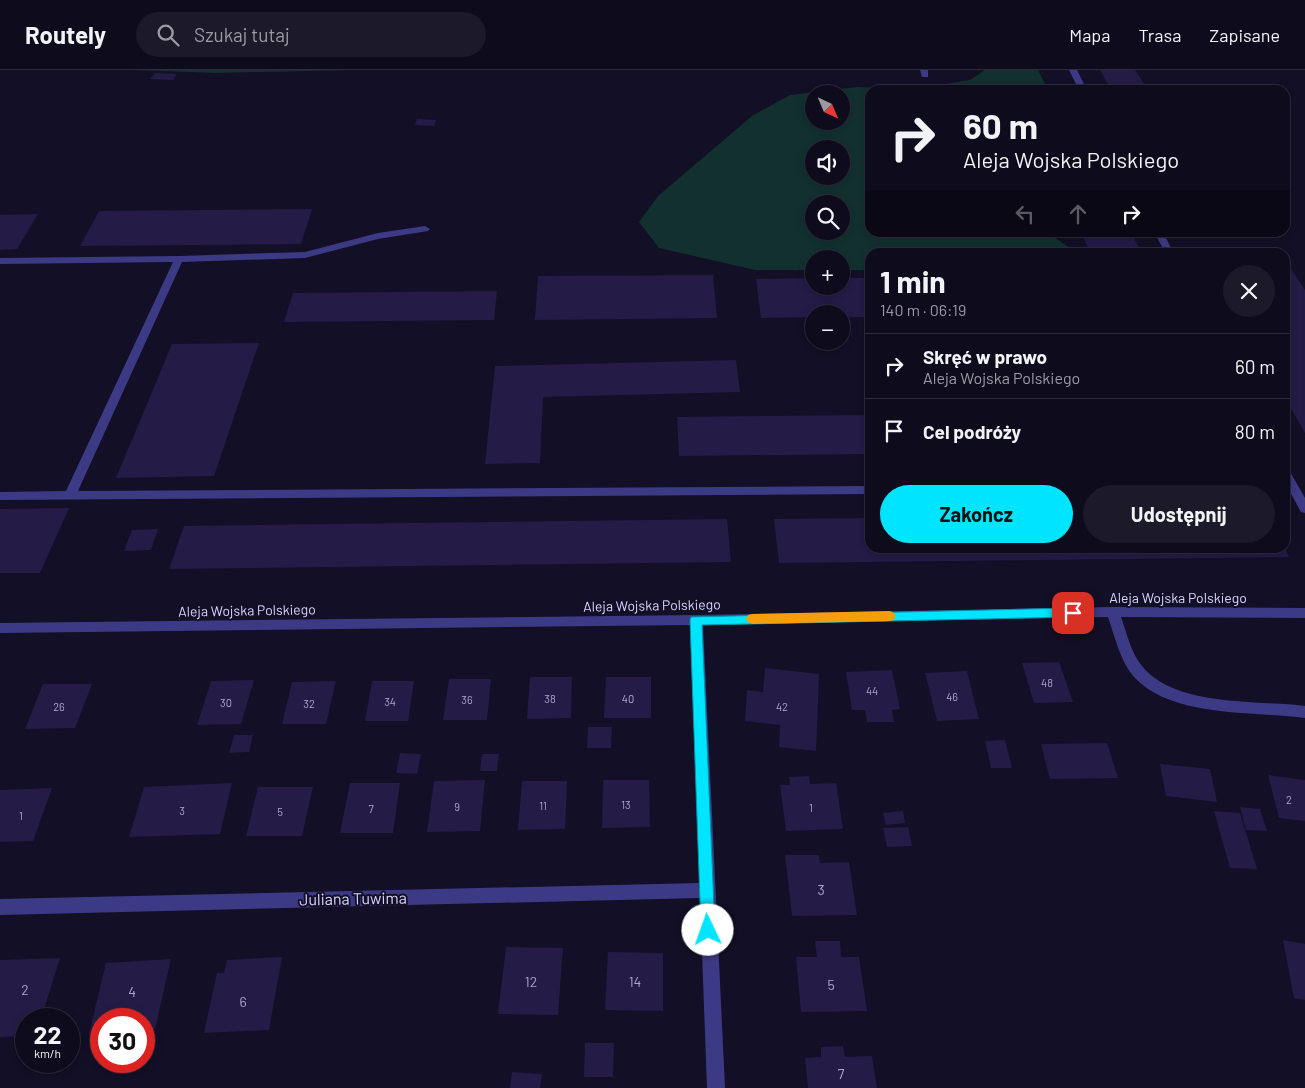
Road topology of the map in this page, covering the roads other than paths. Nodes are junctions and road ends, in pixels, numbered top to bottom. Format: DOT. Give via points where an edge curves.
graph roads {
  1 [pos="1073,70"];
  2 [pos="1080,85"];
  3 [pos="425,229"];
  4 [pos="1161,237"];
  5 [pos="1167,248"];
  6 [pos="179,259"];
  7 [pos="0,261"];
  8 [pos="1290,488"];
  9 [pos="865,490"];
  10 [pos="70,495"];
  11 [pos="0,496"];
  12 [pos="1305,510"];
  13 [pos="1113,612"];
  14 [pos="1305,613"];
  15 [pos="696,620"];
  16 [pos="0,628"];
  17 [pos="1305,712"];
  18 [pos="706,890"];
  19 [pos="0,906"];
  20 [pos="716,1088"];
  1 -- 2 [label="street"];
  3 -- 6 [label="street" via="378,236 305,255"];
  4 -- 5 [label="street"];
  6 -- 7 [label="street"];
  6 -- 10 [label="street"];
  8 -- 12 [label="street"];
  9 -- 10 [label="street"];
  10 -- 11 [label="street"];
  13 -- 14 [label="street, Aleja Wojska Polskiego"];
  13 -- 15 [label="street, Aleja Wojska Polskiego"];
  13 -- 17 [label="street" via="1131,662 1148,683 1162,692 1221,704"];
  15 -- 16 [label="street, Aleja Wojska Polskiego"];
  15 -- 18 [label="street"];
  18 -- 19 [label="street, Juliana Tuwima"];
  18 -- 20 [label="street"];
}
